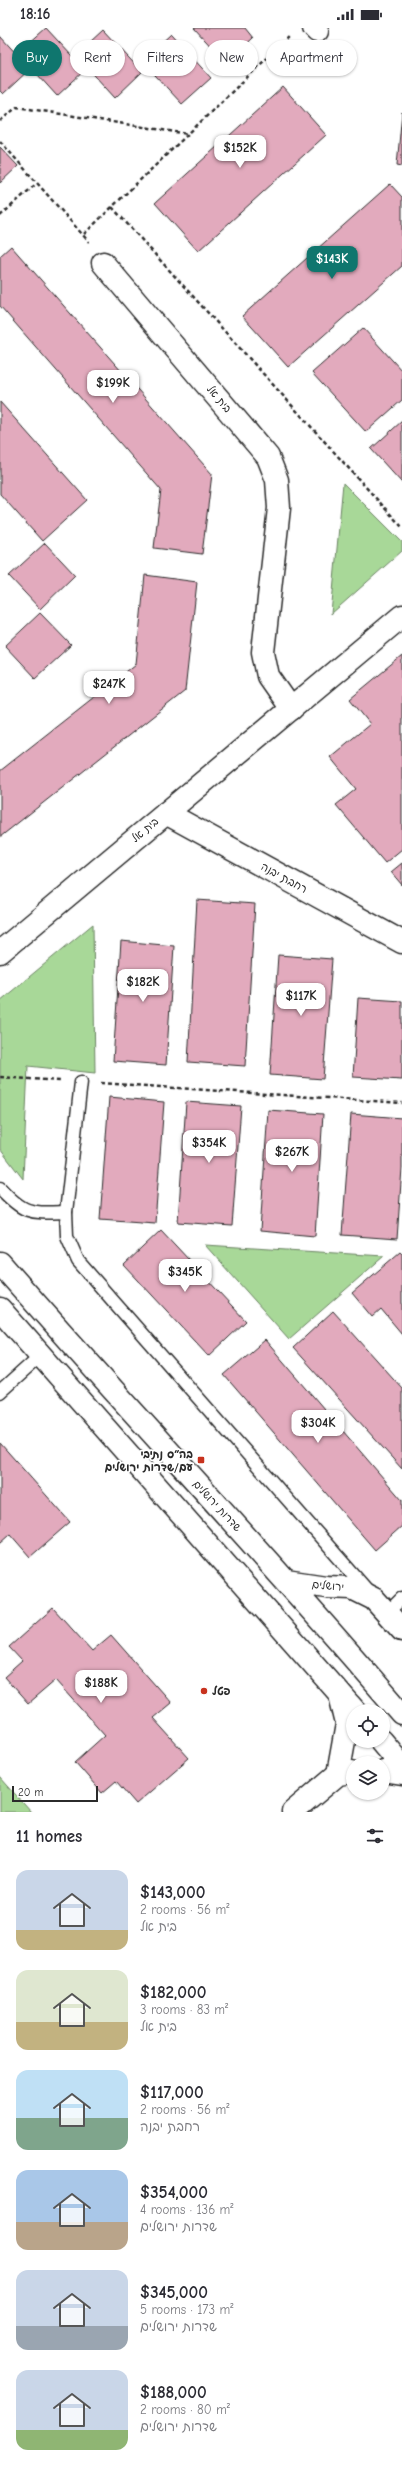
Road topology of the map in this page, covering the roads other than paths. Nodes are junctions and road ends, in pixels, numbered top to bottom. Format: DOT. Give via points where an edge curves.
graph roads {
  1 [pos="103,263"];
  2 [pos="402,616"];
  3 [pos="291,709"];
  4 [pos="166,813"];
  5 [pos="402,942"];
  6 [pos="0,952"];
  7 [pos="81,1082"];
  8 [pos="0,1188"];
  9 [pos="66,1212"];
  10 [pos="0,1263"];
  11 [pos="0,1309"];
  12 [pos="41,1355"];
  13 [pos="0,1392"];
  14 [pos="286,1581"];
  15 [pos="402,1598"];
  16 [pos="381,1606"];
  17 [pos="402,1630"];
  18 [pos="340,1695"];
  19 [pos="348,1704"];
  20 [pos="402,1714"];
  21 [pos="387,1748"];
  22 [pos="402,1766"];
  23 [pos="390,1772"];
  24 [pos="345,1773"];
  25 [pos="402,1774"];
  26 [pos="293,1812"];
  1 -- 3 [label="street, בית אל" via="268,457 277,480 279,508 263,652 268,676"];
  2 -- 3 [label="street, בית אל"];
  3 -- 4 [label="street, בית אל"];
  4 -- 5 [label="street, רחבת יבנה"];
  4 -- 6 [label="street, בית אל"];
  7 -- 9 [label="lane"];
  8 -- 9 [label="lane" via="14,1203 32,1213"];
  9 -- 16 [label="lane" via="67,1236 78,1261"];
  10 -- 14 [label="street, שדרות ירושלים"];
  11 -- 12 [label="street"];
  12 -- 13 [label="lane"];
  12 -- 18 [label="street"];
  14 -- 16 [label="street, ירושלים" via="352,1588"];
  14 -- 20 [label="street, שדרות ירושלים"];
  15 -- 16 [label="lane"];
  16 -- 17 [label="street, ירושלים"];
  18 -- 19 [label="street"];
  18 -- 24 [label="street" via="346,1724"];
  21 -- 22 [label="street"];
  23 -- 25 [label="street"];
  24 -- 26 [label="street"];
}
